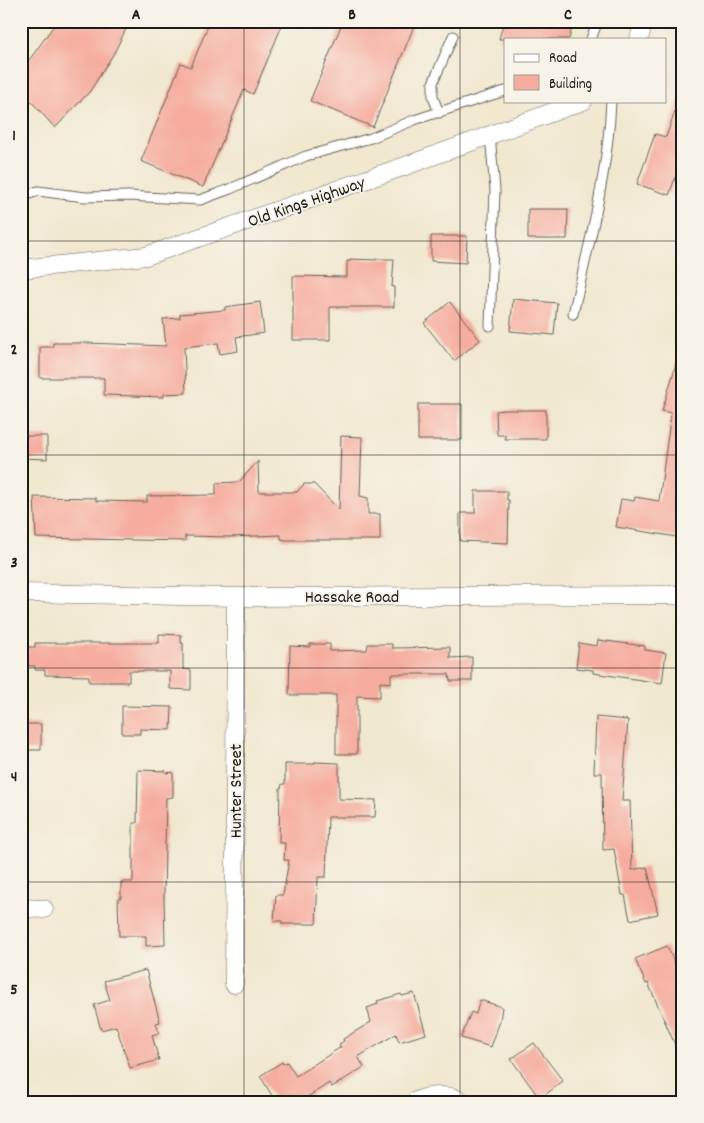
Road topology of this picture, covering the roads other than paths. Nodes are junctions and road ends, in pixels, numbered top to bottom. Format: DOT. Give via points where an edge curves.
graph roads {
  1 [pos="598,21"];
  2 [pos="644,21"];
  3 [pos="452,36"];
  4 [pos="591,38"];
  5 [pos="639,38"];
  6 [pos="504,91"];
  7 [pos="580,102"];
  8 [pos="611,102"];
  9 [pos="439,112"];
  10 [pos="490,135"];
  11 [pos="21,197"];
  12 [pos="21,270"];
  13 [pos="573,314"];
  14 [pos="490,326"];
  15 [pos="21,594"];
  16 [pos="683,595"];
  17 [pos="236,597"];
  18 [pos="21,908"];
  19 [pos="44,909"];
  20 [pos="234,984"];
  21 [pos="414,1102"];
  22 [pos="463,1102"];
  1 -- 4 [label="lane"];
  2 -- 5 [label="street"];
  3 -- 9 [label="lane" via="433,83 433,97"];
  6 -- 9 [label="lane"];
  7 -- 10 [label="street, Old Kings Highway"];
  8 -- 13 [label="lane" via="598,207"];
  9 -- 11 [label="lane" via="371,138 306,156 200,200 85,197 38,191"];
  10 -- 12 [label="street, Old Kings Highway" via="146,256"];
  10 -- 14 [label="lane" via="495,190"];
  15 -- 17 [label="street, Hassake Road"];
  16 -- 17 [label="street, Hassake Road"];
  17 -- 20 [label="street, Hunter Street"];
  18 -- 19 [label="street"];
  21 -- 22 [label="street" via="421,1098 444,1096"];
}
